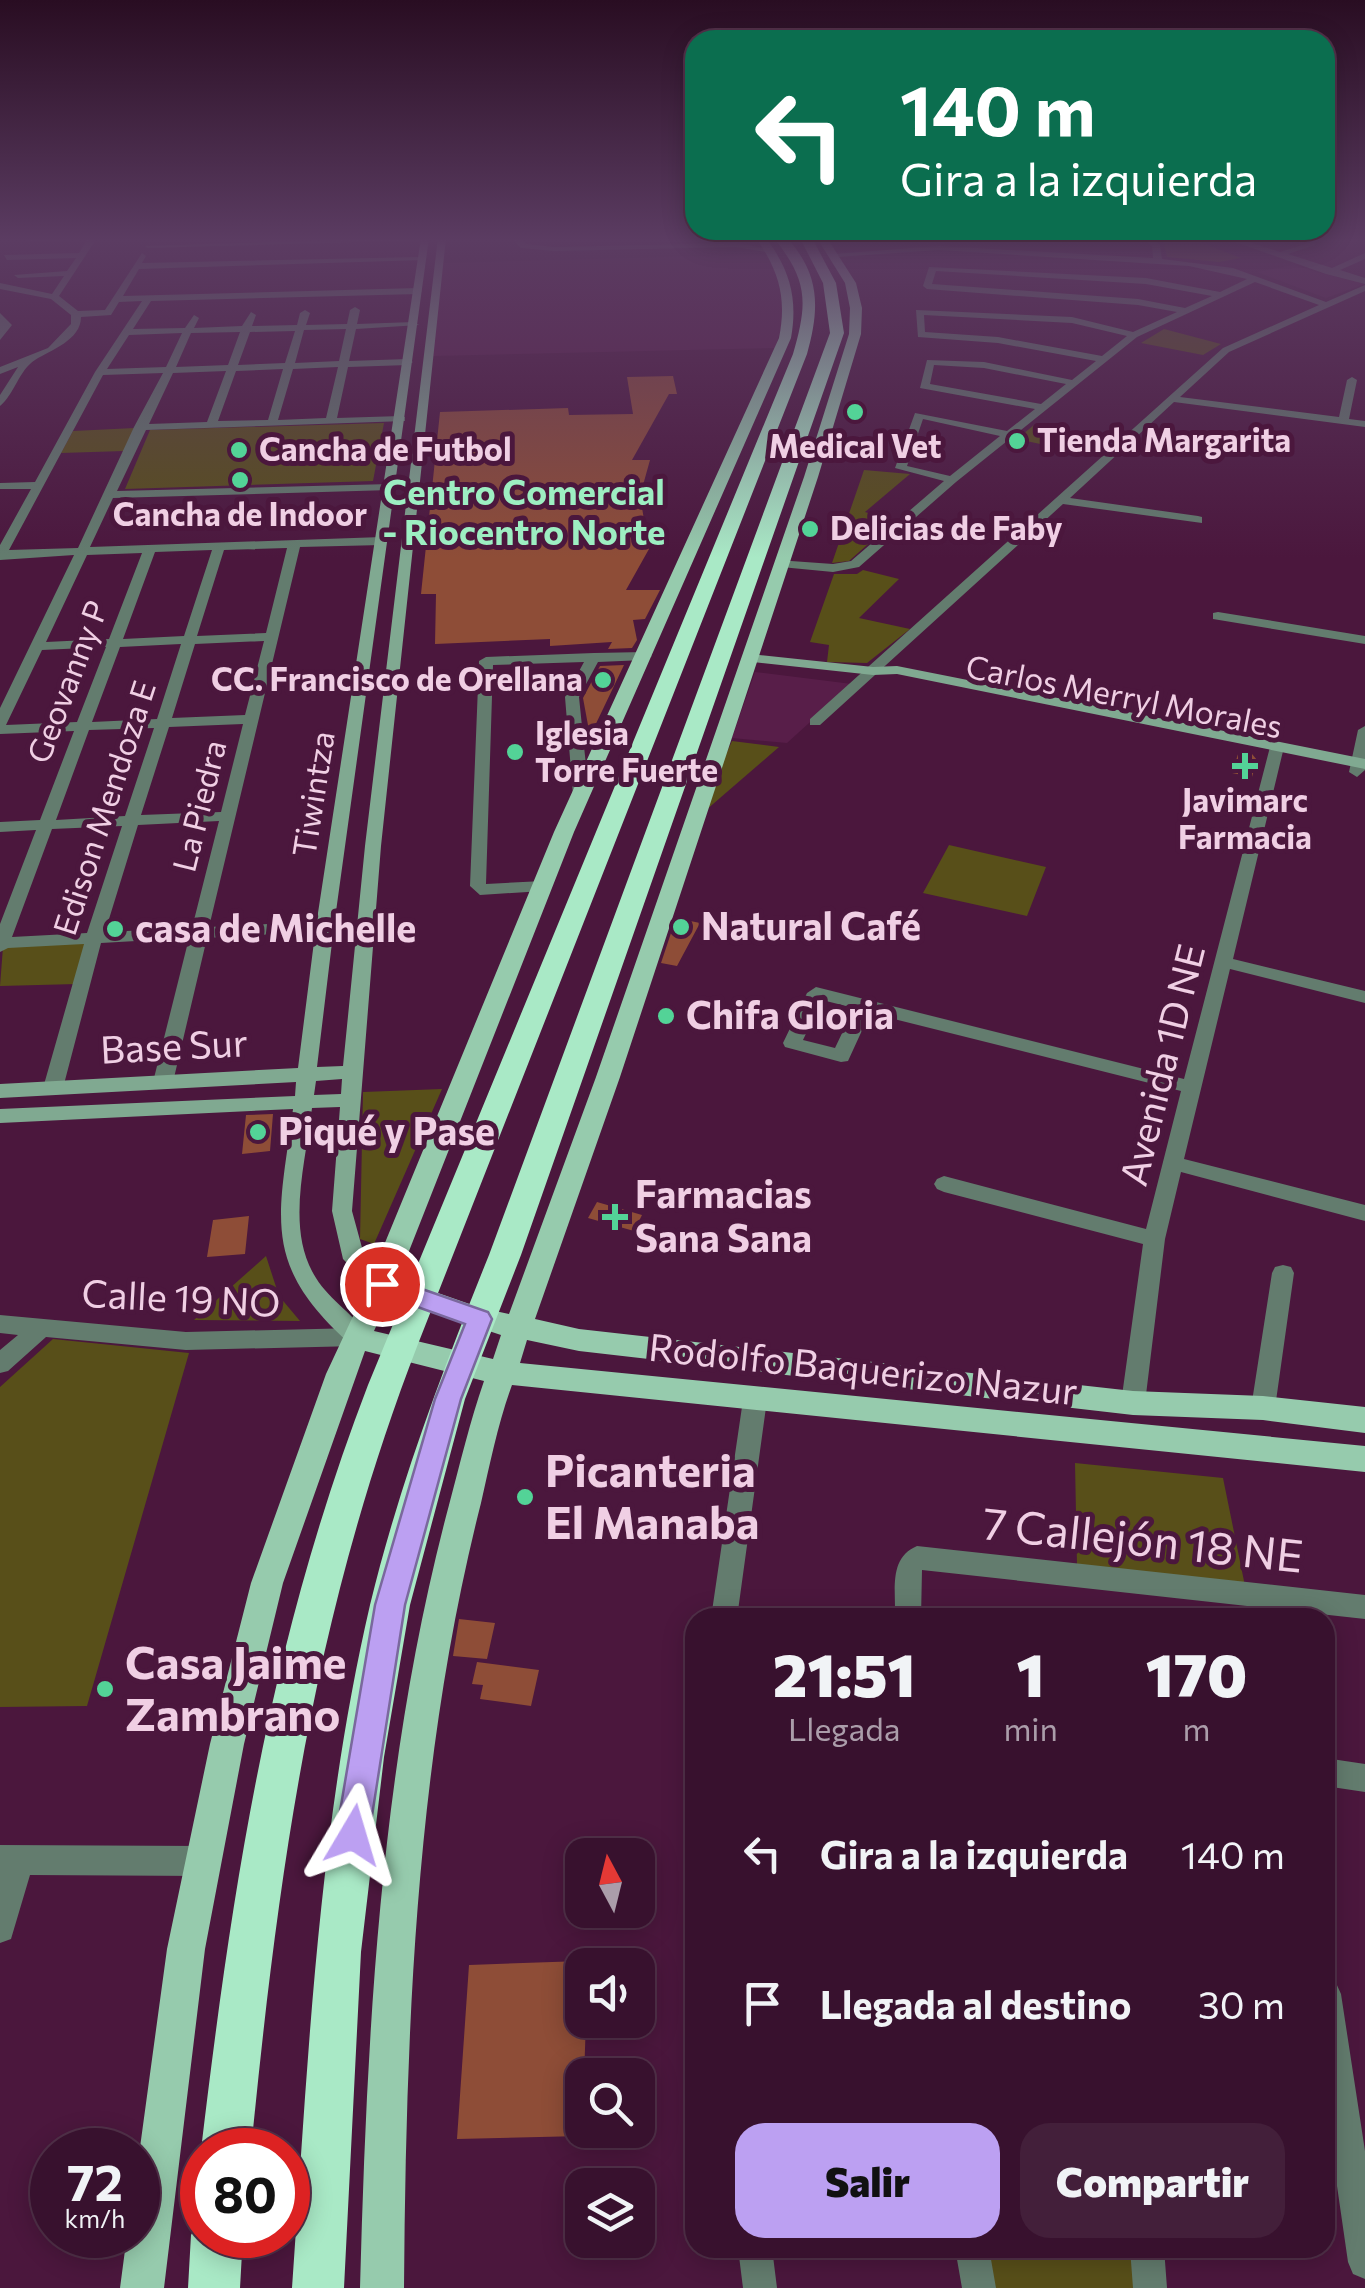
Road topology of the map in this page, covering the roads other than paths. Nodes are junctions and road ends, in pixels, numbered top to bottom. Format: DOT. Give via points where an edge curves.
graph roads {
  1 [pos="56,345"];
  2 [pos="118,345"];
  3 [pos="181,345"];
  4 [pos="240,345"];
  5 [pos="295,345"];
  6 [pos="348,345"];
  7 [pos="411,345"];
  8 [pos="430,345"];
  9 [pos="782,345"];
  10 [pos="803,345"];
  11 [pos="833,345"];
  12 [pos="850,345"];
  13 [pos="1024,345"];
  14 [pos="1120,345"];
  15 [pos="1238,345"];
  16 [pos="800,354"];
  17 [pos="1102,359"];
  18 [pos="26,362"];
  19 [pos="408,362"];
  20 [pos="342,364"];
  21 [pos="287,366"];
  22 [pos="230,368"];
  23 [pos="0,370"];
  24 [pos="169,370"];
  25 [pos="843,370"];
  26 [pos="100,372"];
  27 [pos="767,379"];
  28 [pos="1352,380"];
  29 [pos="1074,383"];
  30 [pos="814,400"];
  31 [pos="1174,400"];
  32 [pos="424,402"];
  33 [pos="0,403"];
  34 [pos="1046,408"];
  35 [pos="402,411"];
  36 [pos="1343,421"];
  37 [pos="331,422"];
  38 [pos="272,423"];
  39 [pos="1365,424"];
  40 [pos="211,425"];
  41 [pos="139,427"];
  42 [pos="1010,435"];
  43 [pos="786,475"];
  44 [pos="952,480"];
  45 [pos="39,484"];
  46 [pos="0,486"];
  47 [pos="391,487"];
  48 [pos="107,496"];
  49 [pos="1061,500"];
  50 [pos="1198,520"];
  51 [pos="791,534"];
  52 [pos="382,541"];
  53 [pos="294,545"];
  54 [pos="219,547"];
  55 [pos="150,550"];
  56 [pos="82,552"];
  57 [pos="0,555"];
  58 [pos="781,563"];
  59 [pos="1218,616"];
  60 [pos="272,637"];
  61 [pos="189,640"];
  62 [pos="1365,640"];
  63 [pos="114,643"];
  64 [pos="36,646"];
  65 [pos="645,656"];
  66 [pos="594,657"];
  67 [pos="748,658"];
  68 [pos="873,671"];
  69 [pos="252,720"];
  70 [pos="815,722"];
  71 [pos="163,723"];
  72 [pos="0,726"];
  73 [pos="83,726"];
  74 [pos="1365,730"];
  75 [pos="1276,751"];
  76 [pos="1361,768"];
  77 [pos="581,795"];
  78 [pos="229,816"];
  79 [pos="132,821"];
  80 [pos="46,825"];
  81 [pos="0,827"];
  82 [pos="543,886"];
  83 [pos="325,926"];
  84 [pos="201,932"];
  85 [pos="95,938"];
  86 [pos="0,944"];
  87 [pos="1224,962"];
  88 [pos="1365,997"];
  89 [pos="864,1006"];
  90 [pos="352,1072"];
  91 [pos="308,1074"];
  92 [pos="162,1082"];
  93 [pos="1190,1087"];
  94 [pos="53,1088"];
  95 [pos="0,1091"];
  96 [pos="349,1100"];
  97 [pos="303,1101"];
  98 [pos="0,1116"];
  99 [pos="1174,1163"];
  100 [pos="944,1184"];
  101 [pos="1365,1213"];
  102 [pos="1154,1239"];
  103 [pos="1283,1273"];
  104 [pos="382,1284"];
  105 [pos="420,1300"];
  106 [pos="479,1319"];
  107 [pos="0,1324"];
  108 [pos="44,1326"];
  109 [pos="518,1329"];
  110 [pos="358,1337"];
  111 [pos="398,1352"];
  112 [pos="0,1364"];
  113 [pos="482,1368"];
  114 [pos="755,1400"];
  115 [pos="1133,1403"];
  116 [pos="1263,1408"];
  117 [pos="1365,1420"];
  118 [pos="1365,1458"];
  119 [pos="1365,1606"];
  120 [pos="725,1608"];
  121 [pos="909,1608"];
  122 [pos="1335,1774"];
  123 [pos="1365,1778"];
  124 [pos="10,1860"];
  125 [pos="204,1861"];
  126 [pos="0,1928"];
  127 [pos="1335,2061"];
  128 [pos="228,2128"];
  129 [pos="216,2258"];
  130 [pos="757,2258"];
  131 [pos="974,2258"];
  132 [pos="1148,2258"];
  133 [pos="1365,2262"];
  134 [pos="142,2288"];
  135 [pos="214,2288"];
  136 [pos="318,2288"];
  137 [pos="382,2288"];
  138 [pos="760,2288"];
  139 [pos="979,2288"];
  140 [pos="1150,2288"];
  1 -- 18 [label="street"];
  2 -- 26 [label="street"];
  3 -- 24 [label="street"];
  4 -- 22 [label="street"];
  5 -- 21 [label="street"];
  6 -- 20 [label="street"];
  7 -- 19 [label="street, Tiwintza"];
  8 -- 32 [label="street, Tiwintza"];
  9 -- 27 [label="main road"];
  10 -- 16 [label="highway"];
  11 -- 30 [label="highway"];
  12 -- 25 [label="main road"];
  13 -- 17 [label="street"];
  14 -- 17 [label="street"];
  15 -- 31 [label="street"];
  16 -- 27 [label="highway"];
  16 -- 105 [label="highway"];
  17 -- 29 [label="street"];
  18 -- 23 [label="street"];
  18 -- 33 [label="street"];
  19 -- 20 [label="street"];
  19 -- 35 [label="street, Tiwintza"];
  20 -- 21 [label="street"];
  20 -- 37 [label="street"];
  21 -- 22 [label="street"];
  21 -- 38 [label="street"];
  22 -- 24 [label="street"];
  22 -- 40 [label="street"];
  24 -- 26 [label="street"];
  24 -- 41 [label="street"];
  25 -- 30 [label="highway"];
  25 -- 51 [label="main road"];
  26 -- 45 [label="street"];
  27 -- 65 [label="main road"];
  28 -- 36 [label="street"];
  29 -- 34 [label="street"];
  29 -- 34 [label="street" via="930,362 924,386"];
  30 -- 43 [label="highway"];
  31 -- 36 [label="street"];
  31 -- 49 [label="street"];
  32 -- 35 [label="street"];
  32 -- 90 [label="street, Tiwintza"];
  34 -- 42 [label="street"];
  35 -- 37 [label="street"];
  35 -- 47 [label="street, Tiwintza"];
  36 -- 39 [label="street"];
  37 -- 38 [label="street"];
  38 -- 40 [label="street"];
  40 -- 41 [label="street"];
  41 -- 48 [label="street"];
  42 -- 44 [label="street"];
  42 -- 44 [label="street" via="919,415 902,468"];
  43 -- 51 [label="highway"];
  43 -- 106 [label="highway"];
  44 -- 58 [label="street" via="855,564"];
  45 -- 46 [label="street"];
  45 -- 57 [label="street"];
  47 -- 48 [label="street"];
  47 -- 52 [label="street, Tiwintza"];
  48 -- 56 [label="street"];
  49 -- 50 [label="street"];
  49 -- 68 [label="street"];
  51 -- 58 [label="main road"];
  52 -- 53 [label="street"];
  52 -- 83 [label="street, Tiwintza"];
  53 -- 54 [label="street"];
  53 -- 60 [label="street, La Piedra"];
  54 -- 55 [label="street"];
  54 -- 61 [label="street, Edison Mendoza E"];
  55 -- 56 [label="street"];
  55 -- 63 [label="street, Geovanny P"];
  56 -- 57 [label="street"];
  56 -- 64 [label="street"];
  58 -- 67 [label="main road"];
  59 -- 62 [label="street"];
  60 -- 61 [label="street"];
  60 -- 69 [label="street, La Piedra"];
  61 -- 63 [label="street"];
  61 -- 71 [label="street, Edison Mendoza E"];
  63 -- 64 [label="street"];
  63 -- 73 [label="street, Geovanny P"];
  64 -- 72 [label="street"];
  65 -- 66 [label="street"];
  65 -- 77 [label="main road"];
  66 -- 77 [label="street" via="572,697"];
  66 -- 82 [label="street" via="486,661 478,886"];
  67 -- 68 [label="street, Carlos Merryl Morales"];
  67 -- 109 [label="main road"];
  68 -- 70 [label="street"];
  68 -- 75 [label="street, Carlos Merryl Morales" via="897,670"];
  69 -- 71 [label="street"];
  69 -- 78 [label="street, La Piedra"];
  71 -- 73 [label="street"];
  71 -- 79 [label="street, Edison Mendoza E"];
  72 -- 73 [label="street"];
  73 -- 80 [label="street, Geovanny P"];
  74 -- 76 [label="street"];
  75 -- 76 [label="street, Carlos Merryl Morales"];
  75 -- 87 [label="street, Avenida 1D NE"];
  77 -- 82 [label="main road"];
  78 -- 79 [label="street"];
  78 -- 84 [label="street, La Piedra"];
  79 -- 80 [label="street"];
  79 -- 85 [label="street, Edison Mendoza E"];
  80 -- 81 [label="street"];
  80 -- 86 [label="street, Geovanny P"];
  82 -- 104 [label="main road"];
  83 -- 84 [label="street"];
  83 -- 91 [label="street, Tiwintza"];
  84 -- 85 [label="street"];
  84 -- 92 [label="street, La Piedra"];
  85 -- 86 [label="street"];
  85 -- 94 [label="street, Edison Mendoza E"];
  87 -- 88 [label="street"];
  87 -- 93 [label="street, Avenida 1D NE"];
  89 -- 93 [label="street"];
  90 -- 91 [label="street, Base Sur"];
  90 -- 96 [label="street, Tiwintza"];
  91 -- 92 [label="street, Base Sur"];
  91 -- 97 [label="street, Tiwintza"];
  92 -- 94 [label="street, Base Sur"];
  93 -- 99 [label="street, Avenida 1D NE"];
  94 -- 95 [label="street, Base Sur"];
  96 -- 97 [label="street, Base Sur"];
  96 -- 104 [label="street, Tiwintza" via="344,1228 354,1259"];
  97 -- 98 [label="street, Base Sur"];
  97 -- 110 [label="street, Tiwintza" via="290,1242 311,1294"];
  99 -- 101 [label="street"];
  99 -- 102 [label="street, Avenida 1D NE"];
  100 -- 102 [label="street"];
  102 -- 115 [label="street, Avenida 1D NE"];
  103 -- 116 [label="street"];
  104 -- 105 [label="main road, Rodolfo Baquerizo Nazur"];
  104 -- 110 [label="main road"];
  105 -- 106 [label="main road, Rodolfo Baquerizo Nazur"];
  105 -- 111 [label="highway"];
  106 -- 109 [label="main road, Rodolfo Baquerizo Nazur"];
  106 -- 113 [label="highway"];
  107 -- 108 [label="street, Calle 19 NO"];
  108 -- 110 [label="street, Calle 19 NO" via="186,1341"];
  108 -- 112 [label="street"];
  109 -- 113 [label="main road"];
  109 -- 115 [label="main road, Rodolfo Baquerizo Nazur"];
  110 -- 111 [label="main road, Rodolfo Baquerizo Nazur"];
  110 -- 125 [label="main road" via="267,1583"];
  111 -- 113 [label="main road, Rodolfo Baquerizo Nazur"];
  111 -- 128 [label="highway" via="315,1598 284,1738 247,1958"];
  113 -- 114 [label="main road, Rodolfo Baquerizo Nazur"];
  113 -- 136 [label="highway" via="390,1605 338,1952"];
  113 -- 137 [label="main road" via="416,1752 396,1939"];
  114 -- 118 [label="main road, Rodolfo Baquerizo Nazur"];
  114 -- 120 [label="street"];
  115 -- 116 [label="main road, Rodolfo Baquerizo Nazur"];
  116 -- 117 [label="main road, Rodolfo Baquerizo Nazur"];
  119 -- 121 [label="street, 7 Callejón 18 NE" via="912,1560"];
  122 -- 123 [label="street"];
  124 -- 125 [label="street"];
  124 -- 126 [label="street"];
  125 -- 134 [label="main road" via="183,1968"];
  127 -- 133 [label="street"];
  129 -- 135 [label="highway"];
  130 -- 138 [label="street"];
  131 -- 139 [label="street"];
  132 -- 140 [label="street"];
}
